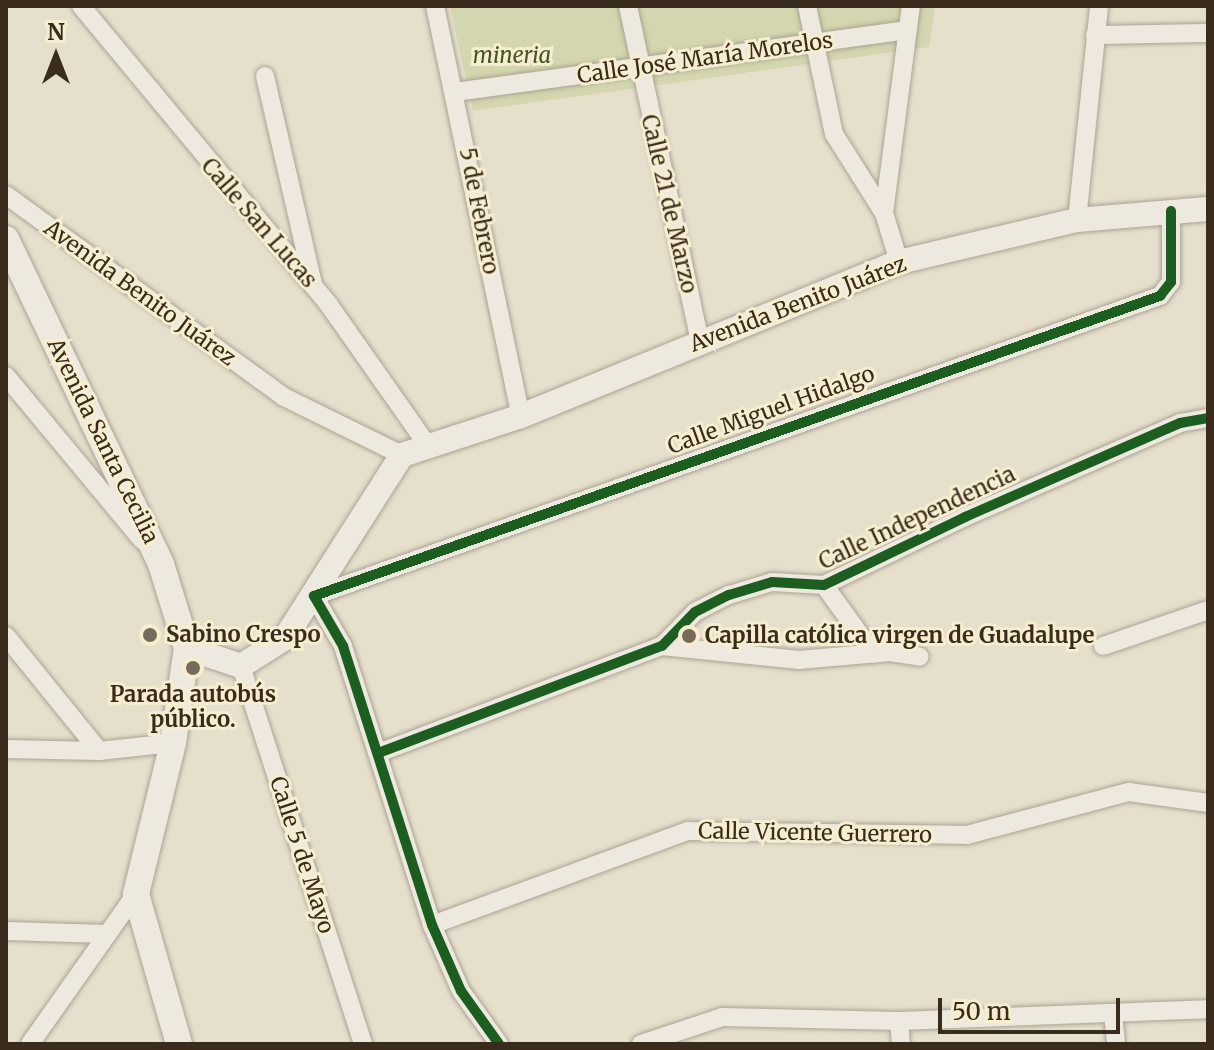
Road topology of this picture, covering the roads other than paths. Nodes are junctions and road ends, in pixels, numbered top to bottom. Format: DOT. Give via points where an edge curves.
graph roads {
  1 [pos="81,6"];
  2 [pos="435,6"];
  3 [pos="628,6"];
  4 [pos="807,6"];
  5 [pos="911,6"];
  6 [pos="1099,6"];
  7 [pos="908,30"];
  8 [pos="1208,33"];
  9 [pos="1095,35"];
  10 [pos="812,44"];
  11 [pos="638,66"];
  12 [pos="265,76"];
  13 [pos="455,92"];
  14 [pos="6,195"];
  15 [pos="1208,209"];
  16 [pos="1171,211"];
  17 [pos="884,213"];
  18 [pos="1077,220"];
  19 [pos="6,239"];
  20 [pos="899,262"];
  21 [pos="313,285"];
  22 [pos="700,342"];
  23 [pos="6,376"];
  24 [pos="521,416"];
  25 [pos="1208,418"];
  26 [pos="428,446"];
  27 [pos="402,455"];
  28 [pos="161,564"];
  29 [pos="824,585"];
  30 [pos="314,596"];
  31 [pos="1208,610"];
  32 [pos="6,636"];
  33 [pos="662,646"];
  34 [pos="1103,646"];
  35 [pos="187,648"];
  36 [pos="874,654"];
  37 [pos="920,657"];
  38 [pos="241,666"];
  39 [pos="173,743"];
  40 [pos="6,749"];
  41 [pos="99,751"];
  42 [pos="381,752"];
  43 [pos="1208,803"];
  44 [pos="136,894"];
  45 [pos="432,925"];
  46 [pos="6,931"];
  47 [pos="107,934"];
  48 [pos="1208,1009"];
  49 [pos="1113,1014"];
  50 [pos="899,1021"];
  51 [pos="30,1044"];
  52 [pos="179,1044"];
  53 [pos="363,1044"];
  54 [pos="499,1044"];
  55 [pos="641,1044"];
  56 [pos="901,1044"];
  57 [pos="1116,1044"];
  1 -- 21 [label="street, Calle San Lucas"];
  2 -- 13 [label="street, 5 de Febrero"];
  3 -- 11 [label="street, Calle 21 de Marzo"];
  4 -- 10 [label="street"];
  5 -- 7 [label="street"];
  6 -- 9 [label="street"];
  7 -- 10 [label="street, Calle José María Morelos"];
  7 -- 17 [label="street"];
  8 -- 9 [label="street"];
  9 -- 18 [label="street"];
  10 -- 11 [label="street, Calle José María Morelos"];
  10 -- 17 [label="street" via="834,134"];
  11 -- 13 [label="street, Calle José María Morelos"];
  11 -- 22 [label="street, Calle 21 de Marzo"];
  12 -- 21 [label="street"];
  13 -- 24 [label="street, 5 de Febrero"];
  14 -- 27 [label="street, Avenida Benito Juárez" via="284,397"];
  15 -- 16 [label="street, Avenida Benito Juárez"];
  16 -- 18 [label="street, Avenida Benito Juárez"];
  16 -- 30 [label="street, Calle Miguel Hidalgo" via="1171,282 1160,296"];
  17 -- 20 [label="street"];
  18 -- 20 [label="street, Avenida Benito Juárez"];
  19 -- 28 [label="main road, Avenida Santa Cecilia"];
  20 -- 22 [label="street, Avenida Benito Juárez"];
  21 -- 26 [label="street, Calle San Lucas"];
  22 -- 24 [label="street, Avenida Benito Juárez"];
  23 -- 28 [label="street"];
  24 -- 26 [label="street, Avenida Benito Juárez"];
  25 -- 29 [label="street, Calle Independencia" via="1180,423"];
  26 -- 27 [label="street, Avenida Benito Juárez"];
  27 -- 30 [label="street"];
  28 -- 35 [label="main road, Avenida Santa Cecilia"];
  29 -- 33 [label="street, Calle Independencia" via="772,582 729,595 695,612"];
  29 -- 36 [label="street"];
  30 -- 38 [label="street" via="285,638"];
  30 -- 42 [label="street" via="343,646"];
  31 -- 34 [label="street"];
  32 -- 41 [label="street"];
  33 -- 36 [label="street" via="799,660"];
  33 -- 42 [label="street, Calle Independencia"];
  35 -- 38 [label="street"];
  35 -- 39 [label="main road"];
  36 -- 37 [label="street"];
  38 -- 53 [label="street, Calle 5 de Mayo"];
  39 -- 41 [label="street"];
  39 -- 44 [label="main road"];
  40 -- 41 [label="street"];
  42 -- 45 [label="street"];
  43 -- 45 [label="street, Calle Vicente Guerrero" via="1129,792 967,835 688,831"];
  44 -- 47 [label="street"];
  44 -- 52 [label="main road"];
  45 -- 54 [label="street" via="461,991"];
  46 -- 47 [label="street"];
  47 -- 51 [label="street"];
  48 -- 49 [label="street"];
  49 -- 50 [label="street"];
  49 -- 57 [label="street"];
  50 -- 55 [label="street" via="722,1017"];
  50 -- 56 [label="street"];
}
